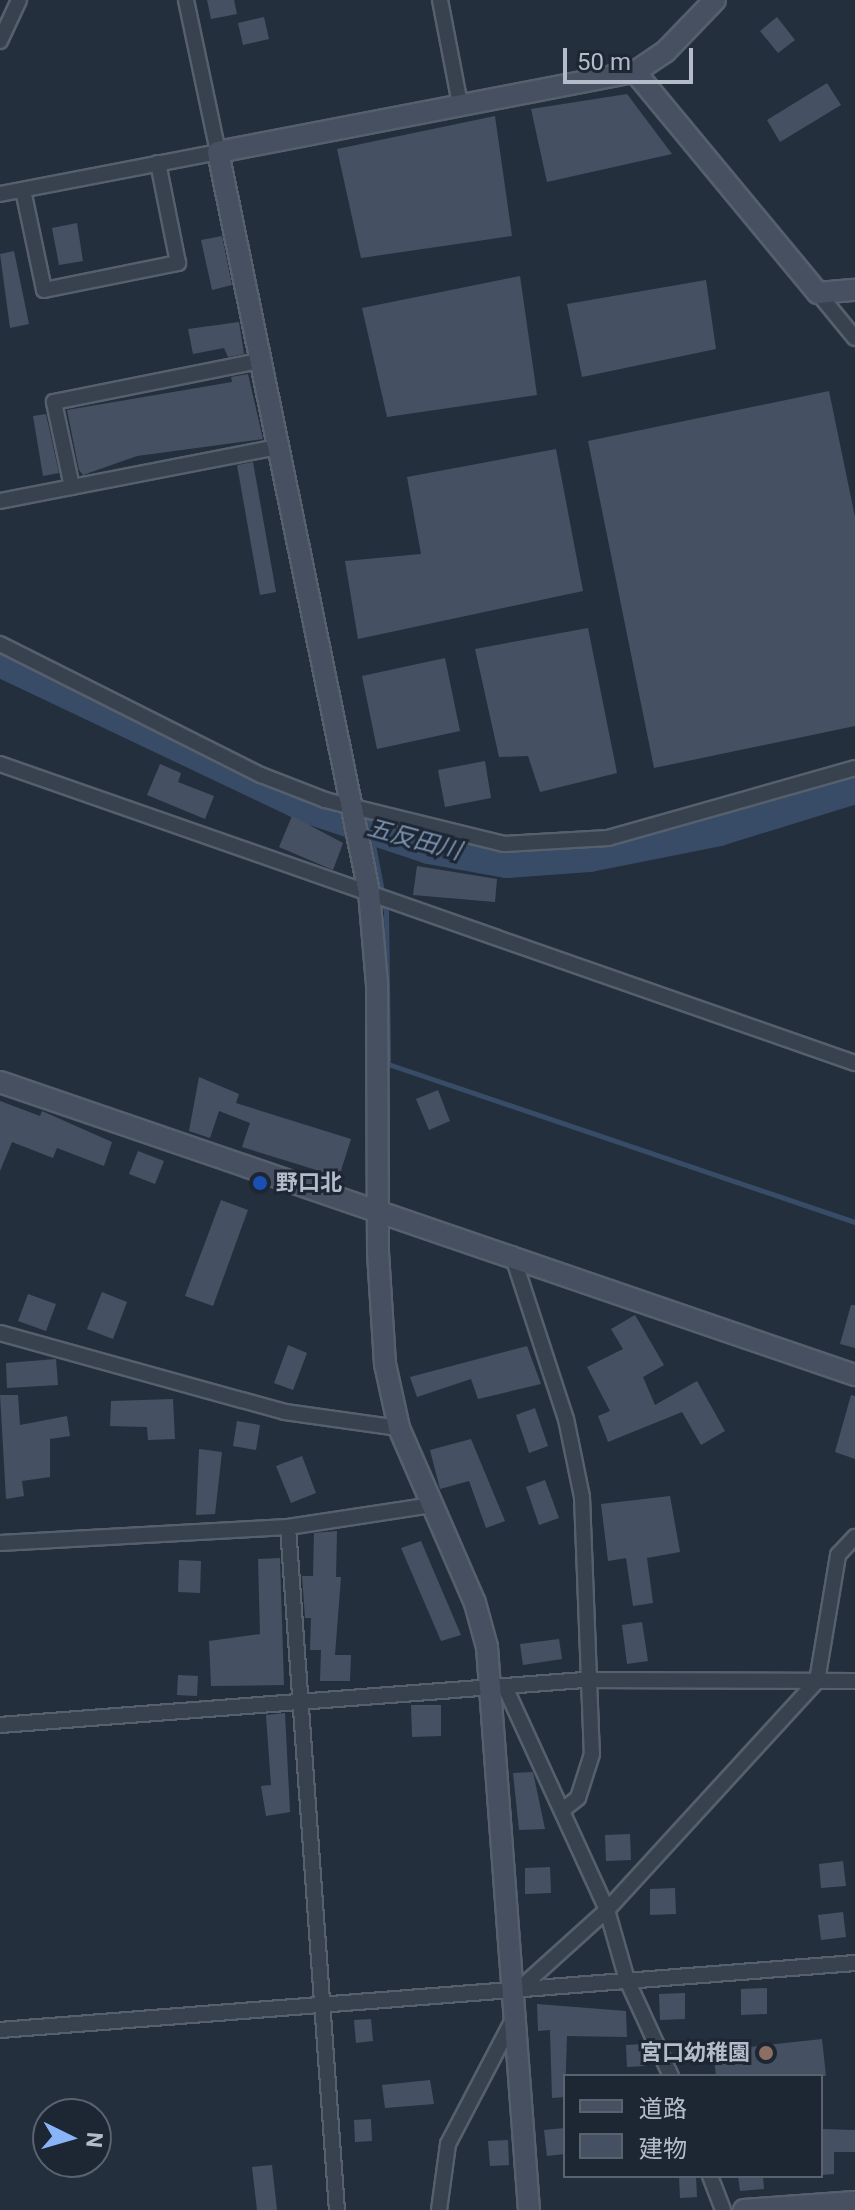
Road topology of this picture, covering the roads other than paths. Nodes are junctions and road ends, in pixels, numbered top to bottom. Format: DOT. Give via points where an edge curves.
graph roads {
  1 [pos="19,0"];
  2 [pos="186,0"];
  3 [pos="440,0"];
  4 [pos="715,0"];
  5 [pos="0,41"];
  6 [pos="635,72"];
  7 [pos="460,104"];
  8 [pos="218,152"];
  9 [pos="158,163"];
  10 [pos="23,190"];
  11 [pos="0,194"];
  12 [pos="855,290"];
  13 [pos="818,293"];
  14 [pos="855,338"];
  15 [pos="260,361"];
  16 [pos="277,447"];
  17 [pos="72,487"];
  18 [pos="0,501"];
  19 [pos="0,644"];
  20 [pos="0,764"];
  21 [pos="855,768"];
  22 [pos="356,820"];
  23 [pos="378,896"];
  24 [pos="855,1063"];
  25 [pos="0,1082"];
  26 [pos="379,1210"];
  27 [pos="511,1254"];
  28 [pos="0,1333"];
  29 [pos="855,1375"];
  30 [pos="399,1428"];
  31 [pos="431,1505"];
  32 [pos="288,1527"];
  33 [pos="855,1537"];
  34 [pos="0,1543"];
  35 [pos="588,1679"];
  36 [pos="817,1681"];
  37 [pos="855,1681"];
  38 [pos="498,1687"];
  39 [pos="300,1703"];
  40 [pos="0,1725"];
  41 [pos="564,1809"];
  42 [pos="607,1910"];
  43 [pos="855,1963"];
  44 [pos="627,1980"];
  45 [pos="516,2004"];
  46 [pos="322,2007"];
  47 [pos="0,2030"];
  48 [pos="670,2074"];
  49 [pos="711,2178"];
  50 [pos="855,2202"];
  51 [pos="337,2210"];
  52 [pos="439,2210"];
  53 [pos="529,2210"];
  54 [pos="723,2210"];
  55 [pos="744,2210"];
  1 -- 5 [label="street"];
  2 -- 8 [label="street"];
  3 -- 7 [label="street"];
  4 -- 6 [label="street" via="665,52"];
  6 -- 7 [label="street"];
  6 -- 13 [label="street"];
  7 -- 8 [label="street"];
  8 -- 9 [label="street"];
  8 -- 15 [label="street"];
  9 -- 10 [label="street"];
  9 -- 10 [label="street" via="178,263 44,290"];
  10 -- 11 [label="street"];
  12 -- 13 [label="street"];
  13 -- 14 [label="street"];
  15 -- 16 [label="street"];
  15 -- 17 [label="street" via="54,402"];
  16 -- 17 [label="street"];
  16 -- 22 [label="street"];
  17 -- 18 [label="street"];
  19 -- 22 [label="street"];
  20 -- 23 [label="street"];
  21 -- 22 [label="street" via="608,838 549,845 504,844"];
  22 -- 23 [label="street"];
  23 -- 24 [label="street"];
  23 -- 26 [label="street"];
  25 -- 26 [label="street"];
  26 -- 27 [label="street"];
  26 -- 30 [label="street" via="379,1311"];
  27 -- 29 [label="street"];
  27 -- 35 [label="street" via="578,1461 591,1590"];
  28 -- 30 [label="street" via="285,1412"];
  30 -- 31 [label="street"];
  31 -- 32 [label="street"];
  31 -- 38 [label="street" via="475,1603"];
  32 -- 34 [label="street"];
  32 -- 39 [label="street"];
  33 -- 36 [label="street" via="838,1555"];
  35 -- 36 [label="street"];
  35 -- 38 [label="street"];
  35 -- 41 [label="street" via="592,1754 578,1798"];
  36 -- 37 [label="street"];
  36 -- 42 [label="street"];
  38 -- 39 [label="street"];
  38 -- 41 [label="street"];
  38 -- 45 [label="street"];
  39 -- 40 [label="street"];
  39 -- 46 [label="street"];
  41 -- 42 [label="street"];
  42 -- 44 [label="street"];
  42 -- 45 [label="street"];
  43 -- 44 [label="street"];
  44 -- 45 [label="street"];
  44 -- 48 [label="street"];
  45 -- 46 [label="street"];
  45 -- 52 [label="street" via="448,2144"];
  45 -- 53 [label="street"];
  46 -- 47 [label="street"];
  46 -- 51 [label="street"];
  49 -- 54 [label="street"];
  50 -- 55 [label="street"];
}
